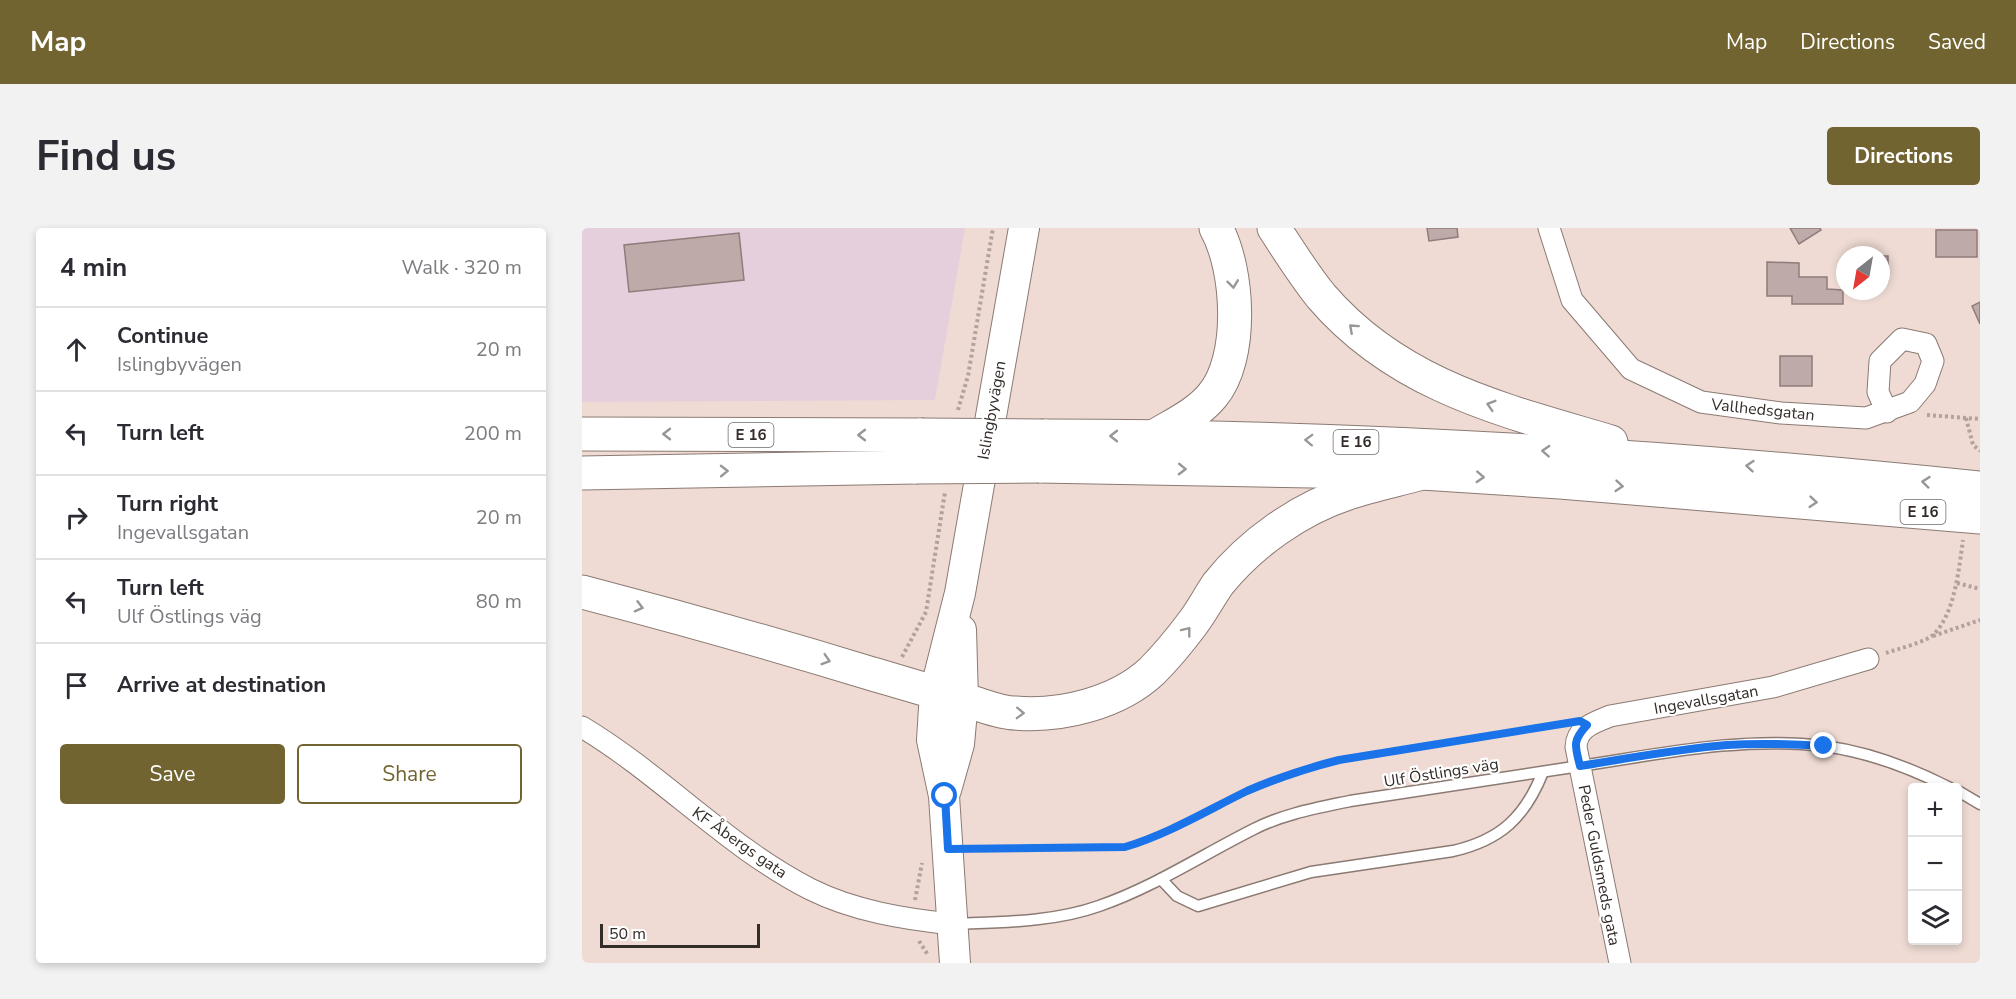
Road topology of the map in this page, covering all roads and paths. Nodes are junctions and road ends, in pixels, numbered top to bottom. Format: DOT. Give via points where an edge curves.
graph roads {
  1 [pos="993,228"];
  2 [pos="1024,228"];
  3 [pos="1216,228"];
  4 [pos="1274,228"];
  5 [pos="1549,228"];
  6 [pos="958,411"];
  7 [pos="1887,412"];
  8 [pos="1980,419"];
  9 [pos="582,434"];
  10 [pos="1155,436"];
  11 [pos="1041,451"];
  12 [pos="1980,451"];
  13 [pos="1667,459"];
  14 [pos="582,473"];
  15 [pos="1422,473"];
  16 [pos="946,488"];
  17 [pos="1980,488"];
  18 [pos="1976,527"];
  19 [pos="1957,583"];
  20 [pos="1980,589"];
  21 [pos="582,592"];
  22 [pos="1980,620"];
  23 [pos="1933,636"];
  24 [pos="1868,659"];
  25 [pos="896,681"];
  26 [pos="949,696"];
  27 [pos="1587,725"];
  28 [pos="582,727"];
  29 [pos="1580,766"];
  30 [pos="1543,772"];
  31 [pos="1940,783"];
  32 [pos="1962,794"];
  33 [pos="1980,804"];
  34 [pos="948,849"];
  35 [pos="1161,879"];
  36 [pos="952,924"];
  37 [pos="955,963"];
  38 [pos="1620,963"];
  1 -- 6 [label="path" via="968,375"];
  2 -- 26 [label="street, Islingbyvägen" via="960,593"];
  3 -- 10 [label="highway, one-way" via="1227,253 1234,295 1231,351 1224,375 1204,404"];
  13 -- 4 [label="highway, one-way" via="1480,402 1399,364 1368,342 1321,295"];
  5 -- 7 [label="street, Vallhedsgatan" via="1572,300 1631,369 1701,402 1781,413 1866,418"];
  8 -- 12 [label="path" via="1966,418 1973,445"];
  11 -- 9 [label="highway, E 16, one-way, bridge" via="921,435"];
  10 -- 11 [label="highway, E 16, one-way"];
  13 -- 10 [label="highway, E 16, one-way" via="1421,444"];
  14 -- 11 [label="highway, E 16, one-way, bridge" via="916,467"];
  11 -- 15 [label="highway, E 16, one-way"];
  17 -- 13 [label="highway, E 16, one-way"];
  15 -- 18 [label="highway, E 16, one-way" via="1572,483"];
  26 -- 15 [label="highway, one-way" via="1014,714 1057,712 1110,697 1150,673 1192,624 1219,584 1255,546 1313,508 1348,493"];
  16 -- 25 [label="path" via="926,612 903,653"];
  18 -- 19 [label="path" via="1963,536"];
  19 -- 20 [label="path"];
  19 -- 23 [label="path"];
  21 -- 25 [label="highway, one-way"];
  22 -- 23 [label="path"];
  23 -- 24 [label="path"];
  24 -- 27 [label="street, Ingevallsgatan" via="1773,687 1610,716"];
  25 -- 26 [label="highway"];
  26 -- 34 [label="street, Islingbyvägen" via="958,744 945,796"];
  27 -- 29 [label="street" via="1576,740"];
  27 -- 34 [label="path" via="1580,721 1328,762 1269,781 1160,835 1125,847"];
  28 -- 36 [label="street, KF Åbergs gata" via="767,864 812,890 911,920"];
  29 -- 30 [label="lane, Ulf Östlings väg"];
  29 -- 31 [label="lane, Ulf Östlings väg" via="1685,749 1787,744 1855,752"];
  29 -- 38 [label="street, Peder Guldsmeds gata"];
  30 -- 35 [label="lane, Ulf Östlings väg" via="1296,813 1255,828"];
  30 -- 35 [label="lane" via="1521,814 1476,846 1311,873 1198,906 1177,896"];
  32 -- 33 [label="lane"];
  34 -- 36 [label="street, Islingbyvägen"];
  35 -- 36 [label="lane, Ulf Östlings väg" via="1097,907 1058,916"];
  36 -- 37 [label="street, Islingbyvägen"];
}
